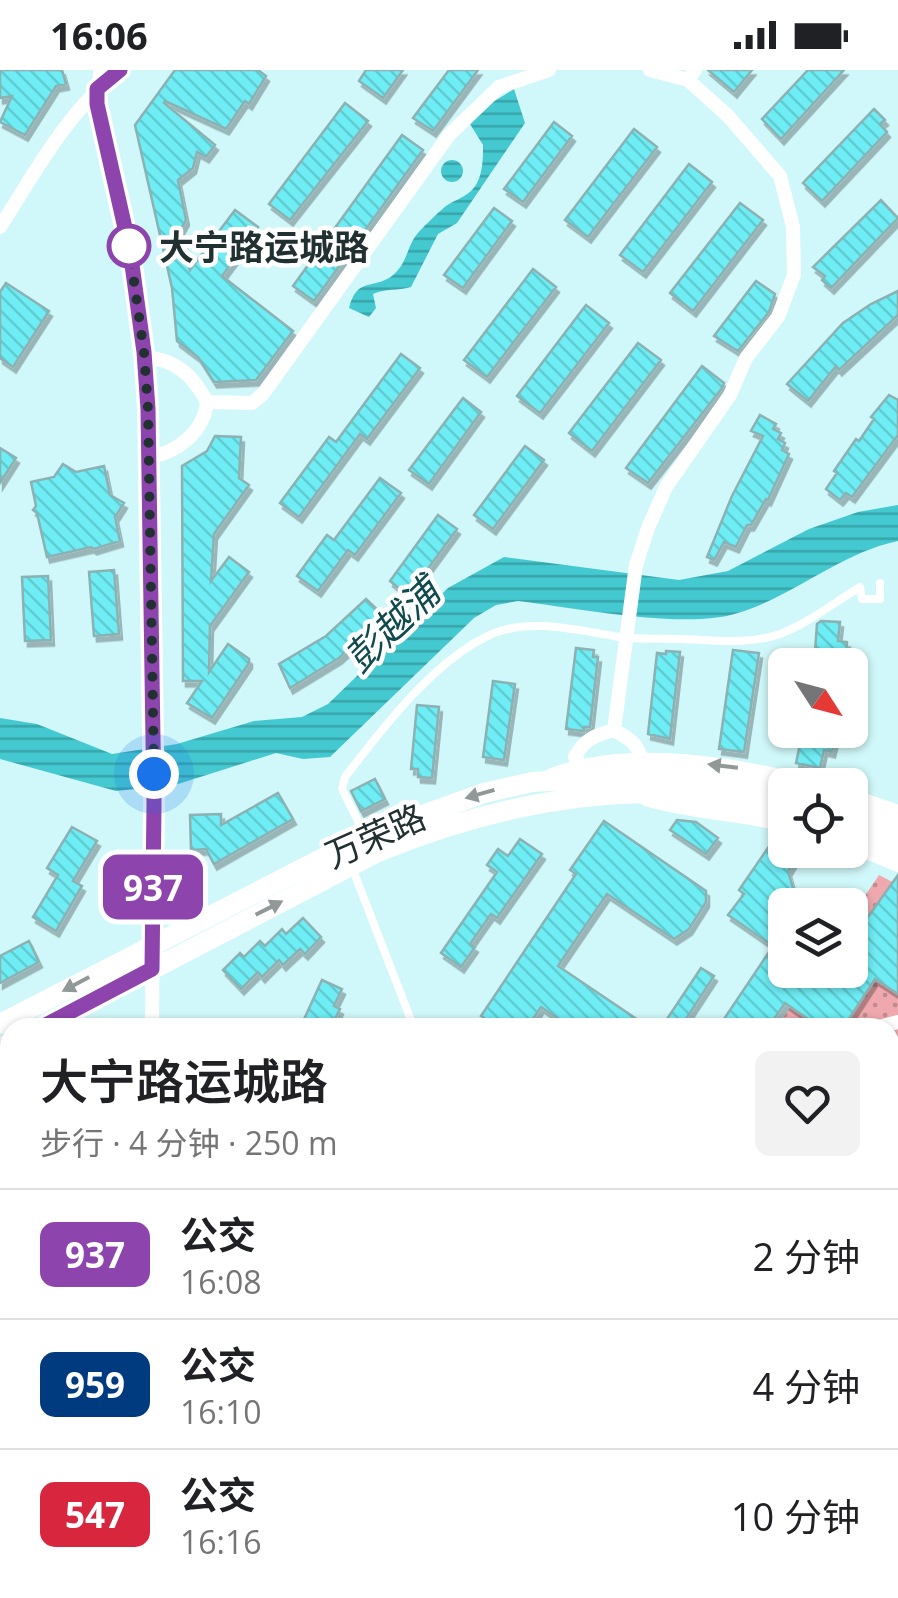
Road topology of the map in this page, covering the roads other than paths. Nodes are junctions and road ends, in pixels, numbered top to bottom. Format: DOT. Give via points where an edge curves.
graph roads {
  1 [pos="100,70"];
  2 [pos="120,70"];
  3 [pos="549,70"];
  4 [pos="650,70"];
  5 [pos="691,75"];
  6 [pos="97,89"];
  7 [pos="0,227"];
  8 [pos="144,357"];
  9 [pos="207,402"];
  10 [pos="149,457"];
  11 [pos="880,583"];
  12 [pos="627,630"];
  13 [pos="614,730"];
  14 [pos="641,761"];
  15 [pos="579,764"];
  16 [pos="768,775"];
  17 [pos="532,782"];
  18 [pos="768,789"];
  19 [pos="632,794"];
  20 [pos="868,801"];
  21 [pos="768,807"];
  22 [pos="898,812"];
  23 [pos="868,817"];
  24 [pos="768,822"];
  25 [pos="898,829"];
  26 [pos="366,836"];
  27 [pos="868,836"];
  28 [pos="898,848"];
  29 [pos="868,852"];
  30 [pos="898,865"];
  31 [pos="351,866"];
  32 [pos="152,945"];
  33 [pos="152,969"];
  34 [pos="12,1018"];
  35 [pos="59,1018"];
  36 [pos="152,1018"];
  37 [pos="410,1018"];
  1 -- 6 [label="street"];
  2 -- 6 [label="street"];
  3 -- 9 [label="street" via="499,87 471,110 263,394 252,403"];
  4 -- 5 [label="street"];
  5 -- 12 [label="street" via="780,176 793,227 794,275 778,317 666,486 636,565"];
  6 -- 7 [label="street" via="65,124"];
  6 -- 8 [label="street"];
  8 -- 9 [label="street" via="172,362"];
  8 -- 10 [label="street"];
  9 -- 10 [label="street" via="206,417 177,448"];
  10 -- 32 [label="street"];
  11 -- 12 [label="lane" via="880,599 862,599 860,587 781,634 719,643"];
  12 -- 13 [label="street"];
  12 -- 26 [label="lane" via="520,626 467,646 345,777 342,788"];
  13 -- 14 [label="street" via="634,743"];
  13 -- 15 [label="street" via="581,745"];
  14 -- 15 [label="street"];
  16 -- 14 [label="street, one-way"];
  15 -- 17 [label="street"];
  17 -- 18 [label="main road, 万荣路" via="684,777"];
  17 -- 26 [label="main road, 万荣路, one-way" via="428,810"];
  19 -- 21 [label="main road, 万荣路"];
  19 -- 24 [label="street" via="679,810"];
  19 -- 31 [label="main road, 万荣路" via="489,812"];
  20 -- 22 [label="street"];
  23 -- 25 [label="main road"];
  26 -- 32 [label="main road, 万荣路"];
  27 -- 28 [label="main road"];
  29 -- 30 [label="street"];
  33 -- 31 [label="main road, 万荣路, one-way"];
  31 -- 37 [label="lane"];
  32 -- 33 [label="street"];
  32 -- 34 [label="main road, 万荣路, one-way"];
  33 -- 35 [label="main road, 万荣路"];
  33 -- 36 [label="street"];
}
